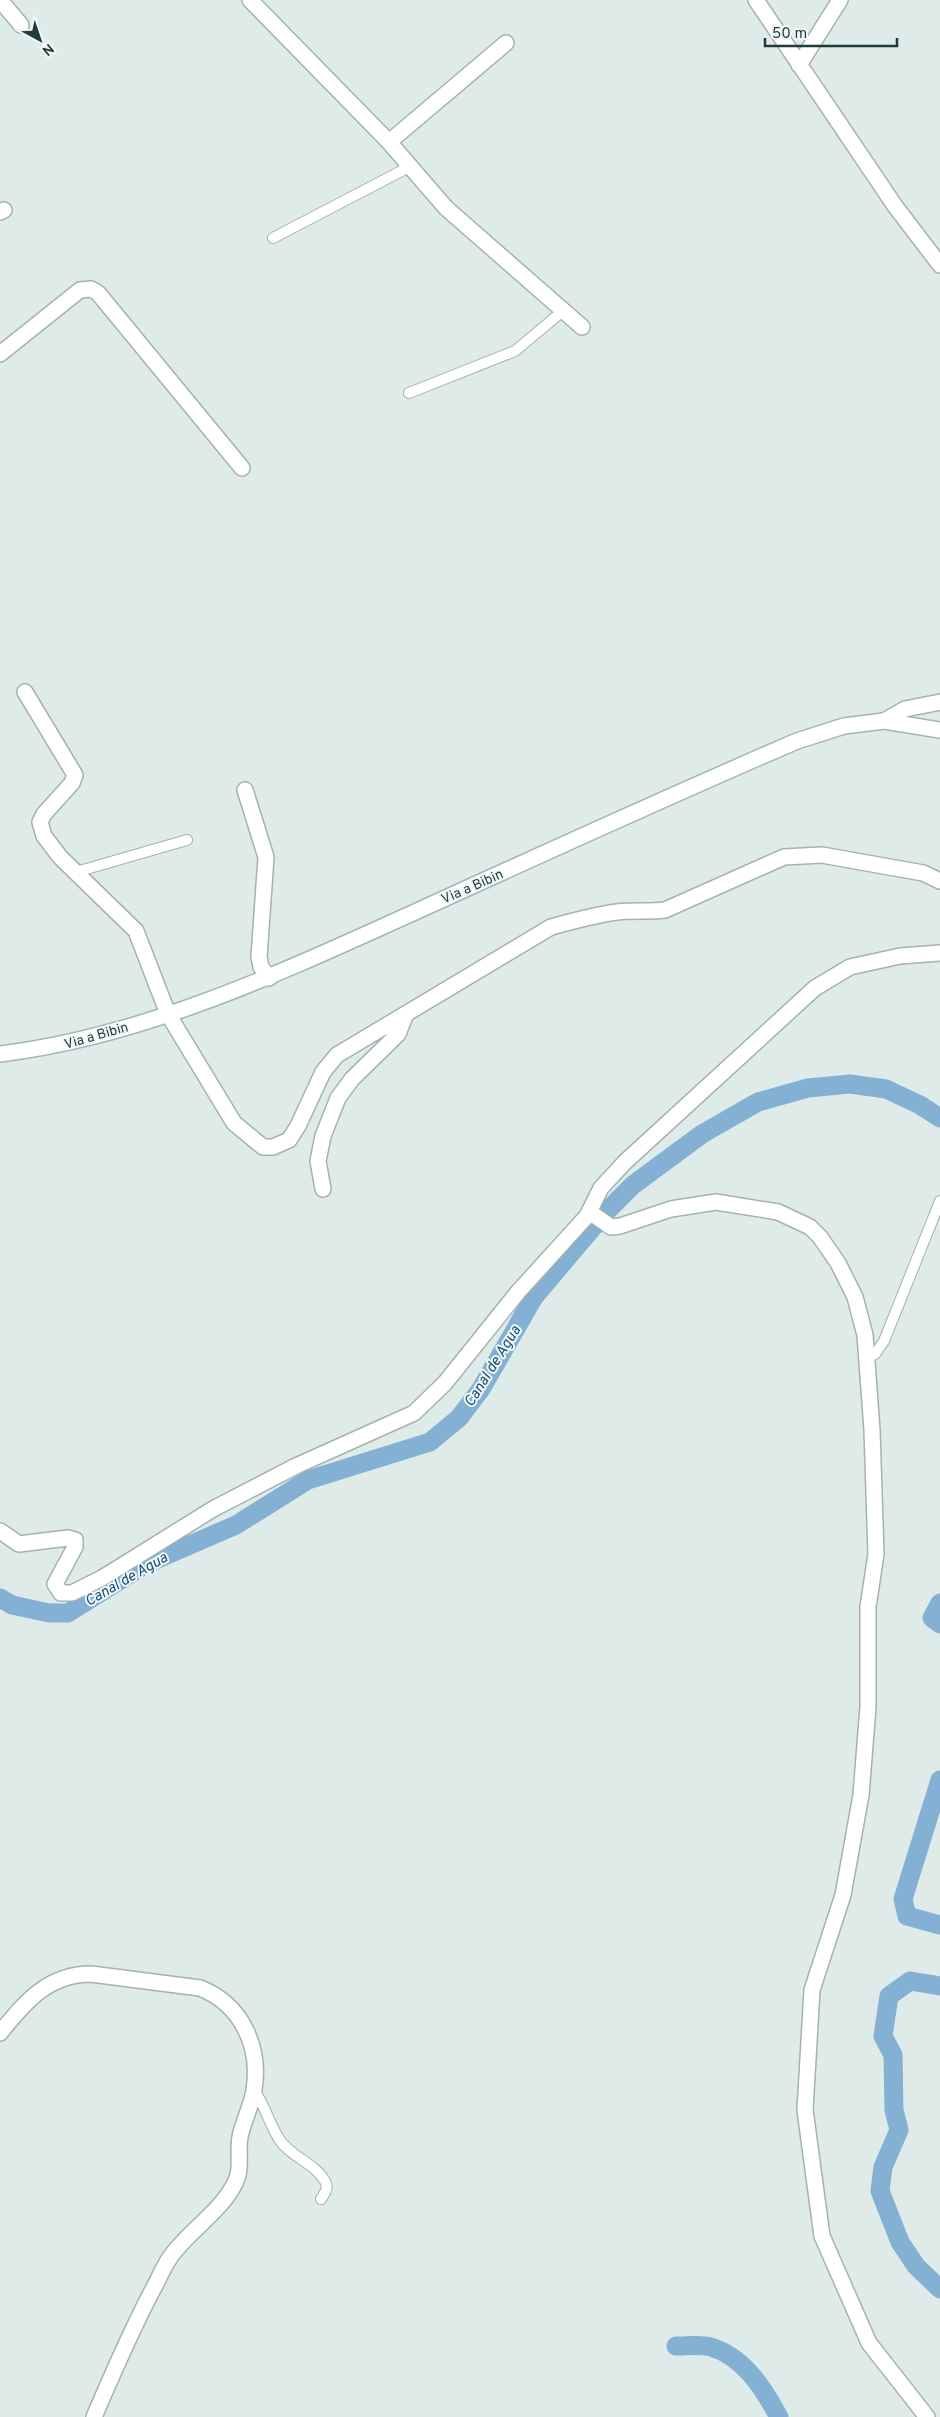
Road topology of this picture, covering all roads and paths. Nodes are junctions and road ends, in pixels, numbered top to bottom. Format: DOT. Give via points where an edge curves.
graph roads {
  1 [pos="0,0"];
  2 [pos="250,0"];
  3 [pos="756,0"];
  4 [pos="840,0"];
  5 [pos="21,25"];
  6 [pos="506,43"];
  7 [pos="799,65"];
  8 [pos="389,142"];
  9 [pos="410,166"];
  10 [pos="273,238"];
  11 [pos="940,266"];
  12 [pos="564,310"];
  13 [pos="582,327"];
  14 [pos="0,354"];
  15 [pos="410,392"];
  16 [pos="242,468"];
  17 [pos="25,692"];
  18 [pos="940,702"];
  19 [pos="884,721"];
  20 [pos="940,730"];
  21 [pos="245,790"];
  22 [pos="187,840"];
  23 [pos="76,872"];
  24 [pos="940,881"];
  25 [pos="940,953"];
  26 [pos="269,978"];
  27 [pos="168,1014"];
  28 [pos="406,1014"];
  29 [pos="0,1054"];
  30 [pos="323,1189"];
  31 [pos="940,1201"];
  32 [pos="593,1217"];
  33 [pos="867,1357"];
  34 [pos="0,1531"];
  35 [pos="0,2033"];
  36 [pos="254,2090"];
  37 [pos="322,2199"];
  38 [pos="94,2417"];
  39 [pos="927,2417"];
  1 -- 5 [label="street"];
  2 -- 8 [label="street"];
  3 -- 7 [label="street"];
  4 -- 7 [label="street"];
  6 -- 8 [label="street"];
  7 -- 11 [label="street"];
  8 -- 9 [label="street"];
  9 -- 10 [label="lane"];
  9 -- 12 [label="street" via="446,208"];
  12 -- 13 [label="street"];
  12 -- 15 [label="lane" via="515,351"];
  14 -- 16 [label="street" via="80,290 91,289 98,293"];
  17 -- 23 [label="street" via="75,775 72,784 40,822 44,836"];
  18 -- 19 [label="street" via="905,709"];
  19 -- 20 [label="street, Via a Bibin"];
  19 -- 26 [label="street, Via a Bibin" via="844,726 797,741"];
  21 -- 26 [label="street" via="266,858 259,957"];
  22 -- 23 [label="lane"];
  23 -- 27 [label="street" via="136,931"];
  24 -- 28 [label="street" via="922,873 822,855 784,857 665,910 619,912 551,927"];
  25 -- 32 [label="street" via="900,956 850,967 815,988 625,1162 601,1188"];
  26 -- 27 [label="street, Via a Bibin"];
  27 -- 28 [label="street" via="234,1123 263,1147 274,1147 289,1140 323,1072 337,1056"];
  27 -- 29 [label="street, Via a Bibin" via="49,1048"];
  28 -- 30 [label="street" via="398,1034 352,1079 338,1098 323,1136 318,1161"];
  31 -- 33 [label="lane" via="884,1342 875,1354"];
  32 -- 33 [label="street" via="611,1227 620,1226 671,1209 716,1202 778,1212 810,1226 838,1263 855,1297"];
  32 -- 34 [label="street" via="518,1292 445,1383 414,1413 296,1466 214,1509 72,1593 61,1592 55,1584 75,1547 75,1540 19,1544"];
  33 -- 39 [label="street" via="876,1554 868,1607 868,1706 862,1785 843,1895 812,1990 806,2110 822,2236 869,2343"];
  35 -- 36 [label="street" via="38,1992 73,1974 200,1988 227,2002 239,2016 254,2060"];
  36 -- 37 [label="lane" via="265,2106 279,2139 326,2182 327,2190"];
  36 -- 38 [label="street" via="240,2139 240,2171 234,2186 207,2220 171,2256 125,2343"];
}
